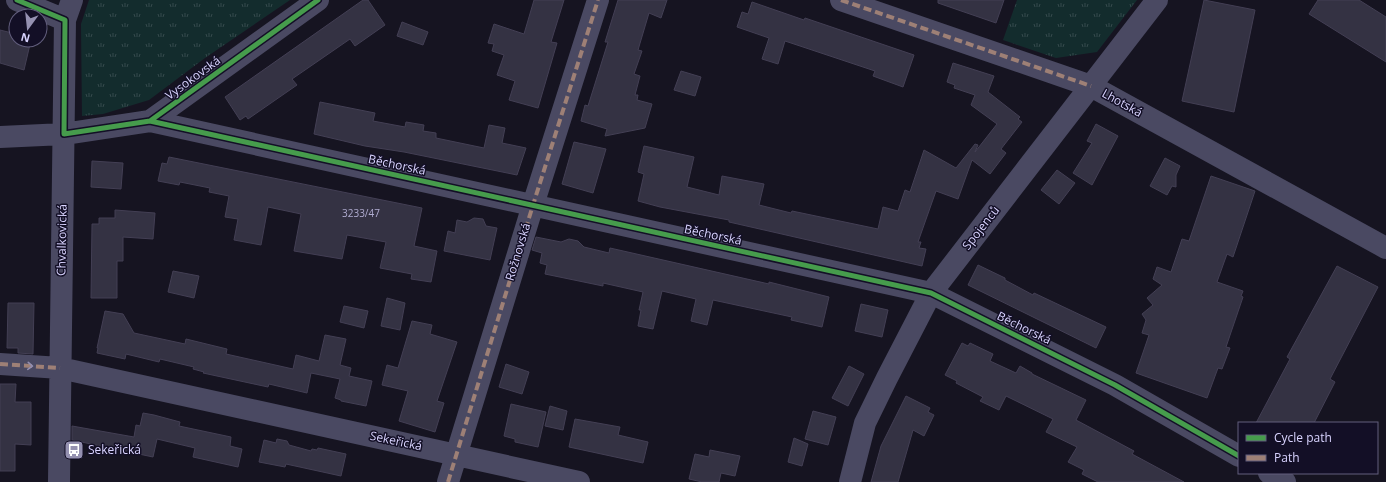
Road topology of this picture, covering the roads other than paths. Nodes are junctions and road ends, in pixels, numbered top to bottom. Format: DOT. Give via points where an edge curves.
graph roads {
  1 [pos="16,0"];
  2 [pos="72,0"];
  3 [pos="318,0"];
  4 [pos="598,0"];
  5 [pos="841,0"];
  6 [pos="1158,0"];
  7 [pos="65,20"];
  8 [pos="1091,86"];
  9 [pos="150,121"];
  10 [pos="64,134"];
  11 [pos="0,137"];
  12 [pos="532,205"];
  13 [pos="1386,248"];
  14 [pos="931,293"];
  15 [pos="0,364"];
  16 [pos="60,368"];
  17 [pos="456,454"];
  18 [pos="1238,455"];
  19 [pos="1271,474"];
  20 [pos="59,482"];
  21 [pos="448,482"];
  22 [pos="579,482"];
  23 [pos="850,482"];
  24 [pos="1285,482"];
  1 -- 7 [label="street"];
  2 -- 7 [label="street, Chvalkovická"];
  3 -- 9 [label="street, Vysokovská"];
  4 -- 12 [label="street, Rožnovská"];
  5 -- 8 [label="street, Lhotská"];
  6 -- 8 [label="street, Spojenců"];
  7 -- 10 [label="street, Chvalkovická"];
  8 -- 13 [label="street, Lhotská"];
  8 -- 14 [label="street, Spojenců"];
  9 -- 10 [label="street, Vysokovská"];
  9 -- 12 [label="street, Běchorská"];
  10 -- 11 [label="street"];
  10 -- 16 [label="street, Chvalkovická"];
  12 -- 14 [label="street, Běchorská"];
  12 -- 17 [label="street, Rožnovská"];
  14 -- 18 [label="street, Běchorská" via="1115,385"];
  14 -- 23 [label="street, Spojenců" via="866,423"];
  15 -- 16 [label="street, Sekeřická, one-way"];
  16 -- 17 [label="street, Sekeřická"];
  16 -- 20 [label="street, Chvalkovická"];
  17 -- 21 [label="street, Rožnovská"];
  17 -- 22 [label="street, Sekeřická"];
  19 -- 24 [label="street"];
}
